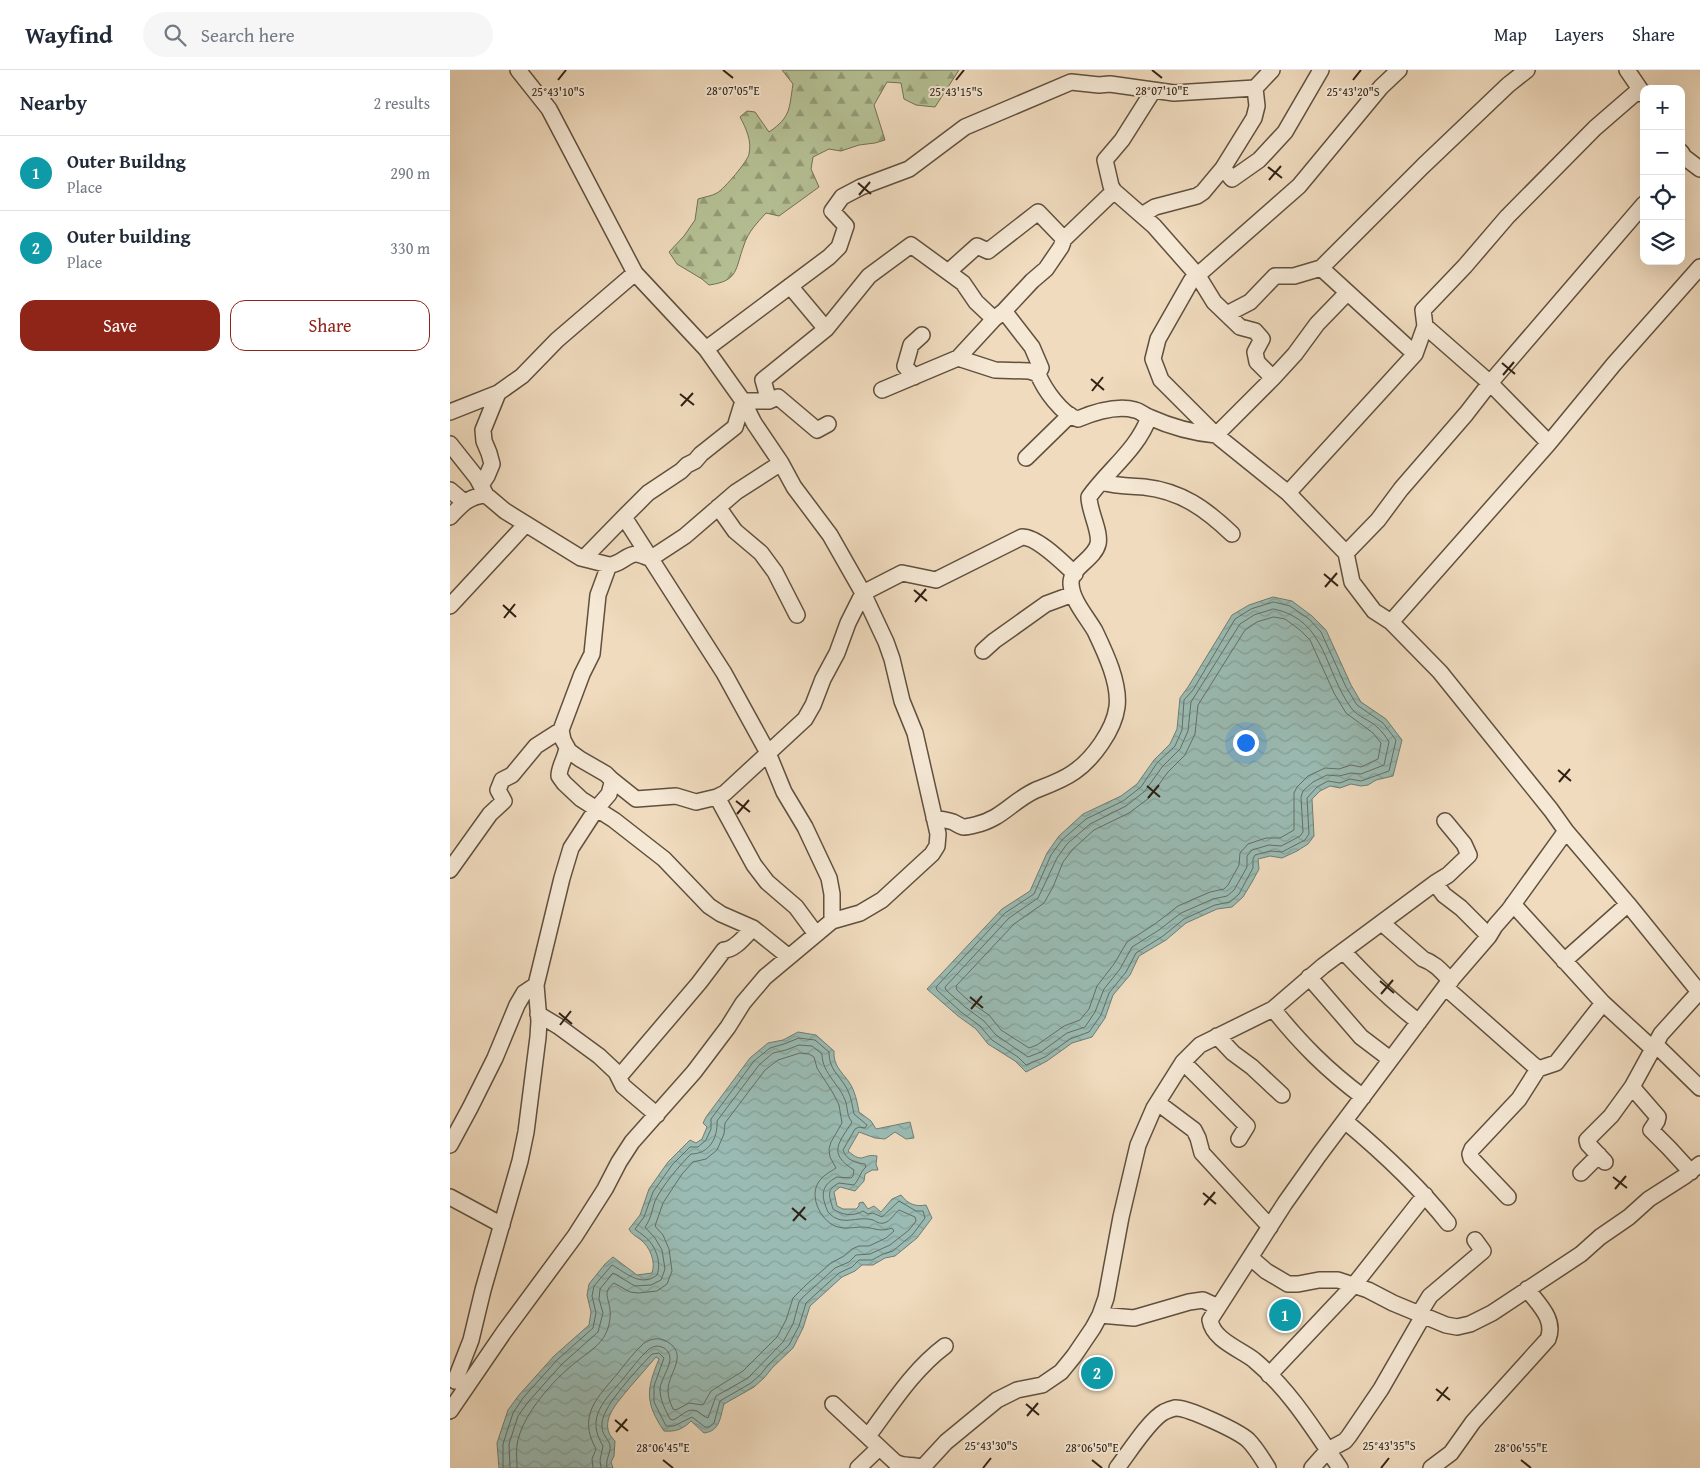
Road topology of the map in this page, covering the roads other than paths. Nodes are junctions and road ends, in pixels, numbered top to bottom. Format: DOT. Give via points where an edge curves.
graph roads {
  1 [pos="518,70"];
  2 [pos="1272,70"];
  3 [pos="1321,70"];
  4 [pos="1399,70"];
  5 [pos="1527,70"];
  6 [pos="1627,70"];
  7 [pos="1111,77"];
  8 [pos="1255,88"];
  9 [pos="1640,89"];
  10 [pos="1153,91"];
  11 [pos="1640,94"];
  12 [pos="1685,159"];
  13 [pos="1223,168"];
  14 [pos="1700,169"];
  15 [pos="1114,191"];
  16 [pos="1640,209"];
  17 [pos="1142,215"];
  18 [pos="1064,239"];
  19 [pos="1700,267"];
  20 [pos="1321,268"];
  21 [pos="635,272"];
  22 [pos="948,272"];
  23 [pos="1198,276"];
  24 [pos="790,286"];
  25 [pos="1347,293"];
  26 [pos="1227,314"];
  27 [pos="999,315"];
  28 [pos="1425,326"];
  29 [pos="826,329"];
  30 [pos="922,335"];
  31 [pos="706,349"];
  32 [pos="1416,354"];
  33 [pos="958,358"];
  34 [pos="1038,374"];
  35 [pos="914,377"];
  36 [pos="1273,378"];
  37 [pos="1490,383"];
  38 [pos="882,390"];
  39 [pos="498,393"];
  40 [pos="743,401"];
  41 [pos="770,401"];
  42 [pos="450,412"];
  43 [pos="1070,415"];
  44 [pos="1149,417"];
  45 [pos="828,424"];
  46 [pos="1216,435"];
  47 [pos="1549,443"];
  48 [pos="450,444"];
  49 [pos="1026,458"];
  50 [pos="781,463"];
  51 [pos="1101,482"];
  52 [pos="450,490"];
  53 [pos="484,490"];
  54 [pos="1288,493"];
  55 [pos="464,502"];
  56 [pos="718,507"];
  57 [pos="450,517"];
  58 [pos="624,517"];
  59 [pos="526,524"];
  60 [pos="1232,534"];
  61 [pos="1346,553"];
  62 [pos="584,558"];
  63 [pos="652,560"];
  64 [pos="609,565"];
  65 [pos="1074,574"];
  66 [pos="863,593"];
  67 [pos="1074,594"];
  68 [pos="450,606"];
  69 [pos="797,615"];
  70 [pos="1391,622"];
  71 [pos="983,651"];
  72 [pos="561,730"];
  73 [pos="566,748"];
  74 [pos="768,753"];
  75 [pos="611,779"];
  76 [pos="717,797"];
  77 [pos="597,808"];
  78 [pos="934,818"];
  79 [pos="1445,821"];
  80 [pos="1566,831"];
  81 [pos="450,870"];
  82 [pos="1435,883"];
  83 [pos="1513,904"];
  84 [pos="1628,904"];
  85 [pos="832,921"];
  86 [pos="1382,923"];
  87 [pos="753,928"];
  88 [pos="816,934"];
  89 [pos="1490,936"];
  90 [pos="1343,951"];
  91 [pos="789,957"];
  92 [pos="1564,960"];
  93 [pos="1309,977"];
  94 [pos="1448,984"];
  95 [pos="536,985"];
  96 [pos="1699,993"];
  97 [pos="1603,1003"];
  98 [pos="1273,1008"];
  99 [pos="538,1014"];
  100 [pos="1419,1022"];
  101 [pos="1217,1036"];
  102 [pos="1654,1046"];
  103 [pos="1390,1059"];
  104 [pos="1183,1062"];
  105 [pos="1538,1069"];
  106 [pos="620,1077"];
  107 [pos="1632,1087"];
  108 [pos="1700,1088"];
  109 [pos="1282,1095"];
  110 [pos="1363,1097"];
  111 [pos="1158,1103"];
  112 [pos="657,1115"];
  113 [pos="1345,1121"];
  114 [pos="1239,1139"];
  115 [pos="450,1145"];
  116 [pos="1695,1168"];
  117 [pos="1581,1173"];
  118 [pos="1425,1195"];
  119 [pos="450,1197"];
  120 [pos="1508,1197"];
  121 [pos="1448,1224"];
  122 [pos="502,1225"];
  123 [pos="1270,1226"];
  124 [pos="1474,1240"];
  125 [pos="1251,1258"];
  126 [pos="1354,1285"];
  127 [pos="1527,1289"];
  128 [pos="1218,1307"];
  129 [pos="1421,1315"];
  130 [pos="1100,1316"];
  131 [pos="946,1346"];
  132 [pos="1269,1375"];
  133 [pos="457,1382"];
  134 [pos="833,1404"];
  135 [pos="450,1411"];
  136 [pos="868,1436"];
  137 [pos="880,1448"];
  138 [pos="1328,1450"];
  139 [pos="858,1468"];
  140 [pos="922,1468"];
  141 [pos="1117,1468"];
  142 [pos="1268,1468"];
  143 [pos="1312,1468"];
  144 [pos="1340,1468"];
  145 [pos="1431,1468"];
  1 -- 21 [label="street" via="549,109"];
  2 -- 8 [label="street"];
  3 -- 13 [label="street" via="1284,132 1259,160 1232,179"];
  4 -- 23 [label="street" via="1381,87 1299,186"];
  5 -- 20 [label="street" via="1423,166"];
  6 -- 9 [label="street"];
  7 -- 10 [label="street"];
  7 -- 24 [label="street" via="1099,85 1072,82 1060,86 965,127 908,169 842,197 832,211 846,226 839,247"];
  8 -- 10 [label="street" via="1174,93"];
  8 -- 13 [label="street" via="1257,106 1254,118"];
  10 -- 15 [label="street" via="1122,140 1105,160"];
  11 -- 28 [label="street" via="1595,128 1507,217 1423,310"];
  12 -- 14 [label="street"];
  13 -- 17 [label="street" via="1200,195 1159,205"];
  15 -- 17 [label="street"];
  15 -- 18 [label="street"];
  16 -- 37 [label="street"];
  17 -- 23 [label="street"];
  18 -- 22 [label="street" via="1038,212 988,251 976,246"];
  18 -- 27 [label="street" via="1046,269"];
  19 -- 47 [label="street"];
  20 -- 25 [label="street"];
  20 -- 26 [label="street" via="1294,276 1275,276 1250,302"];
  21 -- 31 [label="street"];
  21 -- 39 [label="street" via="557,340 522,376"];
  22 -- 27 [label="street" via="963,283 976,302"];
  22 -- 29 [label="street" via="911,244 869,276"];
  23 -- 26 [label="street" via="1214,302"];
  23 -- 46 [label="street" via="1191,281 1158,339 1153,359 1161,380"];
  24 -- 29 [label="street"];
  24 -- 31 [label="street"];
  25 -- 32 [label="street"];
  25 -- 36 [label="street"];
  26 -- 36 [label="street" via="1240,327 1255,330 1262,339 1255,352 1257,362"];
  27 -- 33 [label="street"];
  27 -- 34 [label="street" via="1032,347 1041,368"];
  28 -- 32 [label="street"];
  28 -- 37 [label="street"];
  29 -- 41 [label="street" via="763,380"];
  30 -- 35 [label="street" via="912,344 905,366"];
  31 -- 40 [label="street"];
  32 -- 54 [label="street"];
  33 -- 34 [label="street" via="995,370"];
  33 -- 35 [label="street"];
  34 -- 43 [label="street" via="1042,385"];
  35 -- 38 [label="street"];
  36 -- 46 [label="street"];
  37 -- 47 [label="street"];
  37 -- 61 [label="street" via="1378,520"];
  39 -- 42 [label="street"];
  39 -- 53 [label="street" via="483,430 492,464"];
  40 -- 41 [label="street"];
  40 -- 50 [label="street" via="754,424"];
  40 -- 58 [label="street" via="735,427 695,461 648,493"];
  41 -- 45 [label="street" via="778,397 817,430"];
  43 -- 44 [label="street" via="1078,418 1117,409 1135,410"];
  43 -- 49 [label="street"];
  44 -- 46 [label="street" via="1201,434"];
  44 -- 51 [label="street" via="1133,446"];
  46 -- 54 [label="street"];
  47 -- 70 [label="street"];
  48 -- 53 [label="street"];
  50 -- 56 [label="street"];
  50 -- 66 [label="street"];
  51 -- 60 [label="street" via="1112,486 1145,487 1195,503"];
  51 -- 65 [label="street" via="1089,496 1099,542"];
  52 -- 55 [label="street"];
  53 -- 55 [label="street"];
  53 -- 59 [label="street" via="505,511"];
  54 -- 61 [label="street"];
  55 -- 57 [label="street"];
  56 -- 63 [label="street"];
  56 -- 69 [label="street" via="735,531 761,553 775,572"];
  58 -- 62 [label="street"];
  58 -- 63 [label="street"];
  59 -- 62 [label="street"];
  59 -- 68 [label="street"];
  61 -- 70 [label="street" via="1352,582 1374,611"];
  62 -- 64 [label="street"];
  63 -- 64 [label="street" via="637,554"];
  63 -- 74 [label="street" via="724,673"];
  64 -- 72 [label="street" via="598,595 592,654"];
  65 -- 66 [label="street" via="1039,544 1022,537 936,580 902,573"];
  65 -- 67 [label="street" via="1071,582"];
  66 -- 74 [label="street" via="811,710 800,725"];
  66 -- 78 [label="street" via="892,659 902,702 916,733"];
  67 -- 71 [label="street" via="1046,604"];
  67 -- 78 [label="street" via="1109,661 1115,682 1117,707 1103,740 1075,772 1026,795 989,822 964,827"];
  70 -- 80 [label="street" via="1440,672"];
  72 -- 73 [label="street"];
  72 -- 81 [label="street" via="536,746 512,775 502,780 498,790 504,801 490,814"];
  73 -- 75 [label="street"];
  73 -- 77 [label="street" via="559,776 574,793"];
  74 -- 76 [label="street"];
  74 -- 85 [label="street" via="784,792 829,878"];
  75 -- 76 [label="street" via="636,799 676,796 696,802"];
  75 -- 77 [label="street" via="609,794"];
  76 -- 88 [label="street" via="767,882 796,907"];
  77 -- 87 [label="street" via="664,859 709,906"];
  77 -- 95 [label="street" via="571,848"];
  78 -- 85 [label="street" via="938,834 932,854 882,900 860,913"];
  79 -- 82 [label="street" via="1469,855"];
  80 -- 83 [label="street"];
  80 -- 84 [label="street"];
  82 -- 86 [label="street"];
  82 -- 89 [label="street"];
  83 -- 89 [label="street"];
  83 -- 92 [label="street"];
  84 -- 92 [label="street"];
  84 -- 96 [label="street"];
  85 -- 88 [label="street"];
  86 -- 90 [label="street"];
  86 -- 94 [label="street" via="1439,969"];
  87 -- 91 [label="street"];
  87 -- 106 [label="street" via="734,947 724,950"];
  88 -- 91 [label="street"];
  89 -- 94 [label="street"];
  90 -- 93 [label="street"];
  90 -- 100 [label="street" via="1400,1008"];
  91 -- 112 [label="street" via="765,976 694,1072"];
  92 -- 97 [label="street"];
  93 -- 98 [label="street"];
  93 -- 103 [label="street" via="1361,1037"];
  94 -- 100 [label="street"];
  94 -- 105 [label="street"];
  95 -- 99 [label="street"];
  95 -- 115 [label="street" via="524,993 517,1005"];
  96 -- 102 [label="street"];
  97 -- 102 [label="street"];
  97 -- 105 [label="street" via="1556,1063"];
  98 -- 101 [label="street"];
  98 -- 110 [label="street" via="1298,1041 1337,1078"];
  99 -- 106 [label="street" via="599,1056"];
  99 -- 122 [label="street" via="526,1132"];
  100 -- 103 [label="street"];
  101 -- 104 [label="street" via="1200,1045"];
  101 -- 109 [label="street"];
  102 -- 107 [label="street"];
  102 -- 108 [label="street"];
  103 -- 110 [label="street"];
  104 -- 111 [label="street"];
  104 -- 114 [label="street" via="1247,1126"];
  105 -- 120 [label="street" via="1519,1099 1470,1154"];
  106 -- 112 [label="street" via="623,1086"];
  107 -- 116 [label="street" via="1658,1117 1651,1130"];
  107 -- 117 [label="street" via="1611,1116 1586,1140 1602,1158"];
  110 -- 113 [label="street"];
  111 -- 123 [label="street" via="1194,1130 1202,1153"];
  111 -- 130 [label="street" via="1138,1145"];
  112 -- 133 [label="street" via="632,1142 575,1236 477,1372"];
  113 -- 118 [label="street"];
  113 -- 123 [label="street"];
  116 -- 127 [label="street" via="1649,1199 1580,1254"];
  118 -- 121 [label="street"];
  118 -- 126 [label="street"];
  119 -- 122 [label="street"];
  122 -- 133 [label="street"];
  123 -- 125 [label="street"];
  124 -- 129 [label="street" via="1483,1251 1430,1296"];
  125 -- 126 [label="street" via="1288,1284 1338,1280"];
  125 -- 128 [label="street"];
  126 -- 129 [label="street"];
  126 -- 132 [label="street"];
  127 -- 129 [label="street" via="1470,1324 1446,1326"];
  127 -- 145 [label="street" via="1551,1324 1548,1339 1473,1422 1451,1453"];
  128 -- 130 [label="street" via="1203,1300 1134,1318"];
  128 -- 132 [label="street" via="1210,1320 1211,1328"];
  129 -- 138 [label="street" via="1376,1396 1349,1436"];
  130 -- 140 [label="street" via="1061,1372 1042,1385 1017,1390 997,1400 946,1442"];
  131 -- 136 [label="street" via="912,1377"];
  132 -- 138 [label="street" via="1293,1400"];
  133 -- 135 [label="street"];
  134 -- 136 [label="street"];
  136 -- 137 [label="street"];
  137 -- 139 [label="street"];
  137 -- 140 [label="street" via="899,1464"];
  138 -- 143 [label="street"];
  138 -- 144 [label="street"];
  141 -- 142 [label="street" via="1150,1425 1162,1413 1176,1408 1204,1417 1248,1440"];
}
